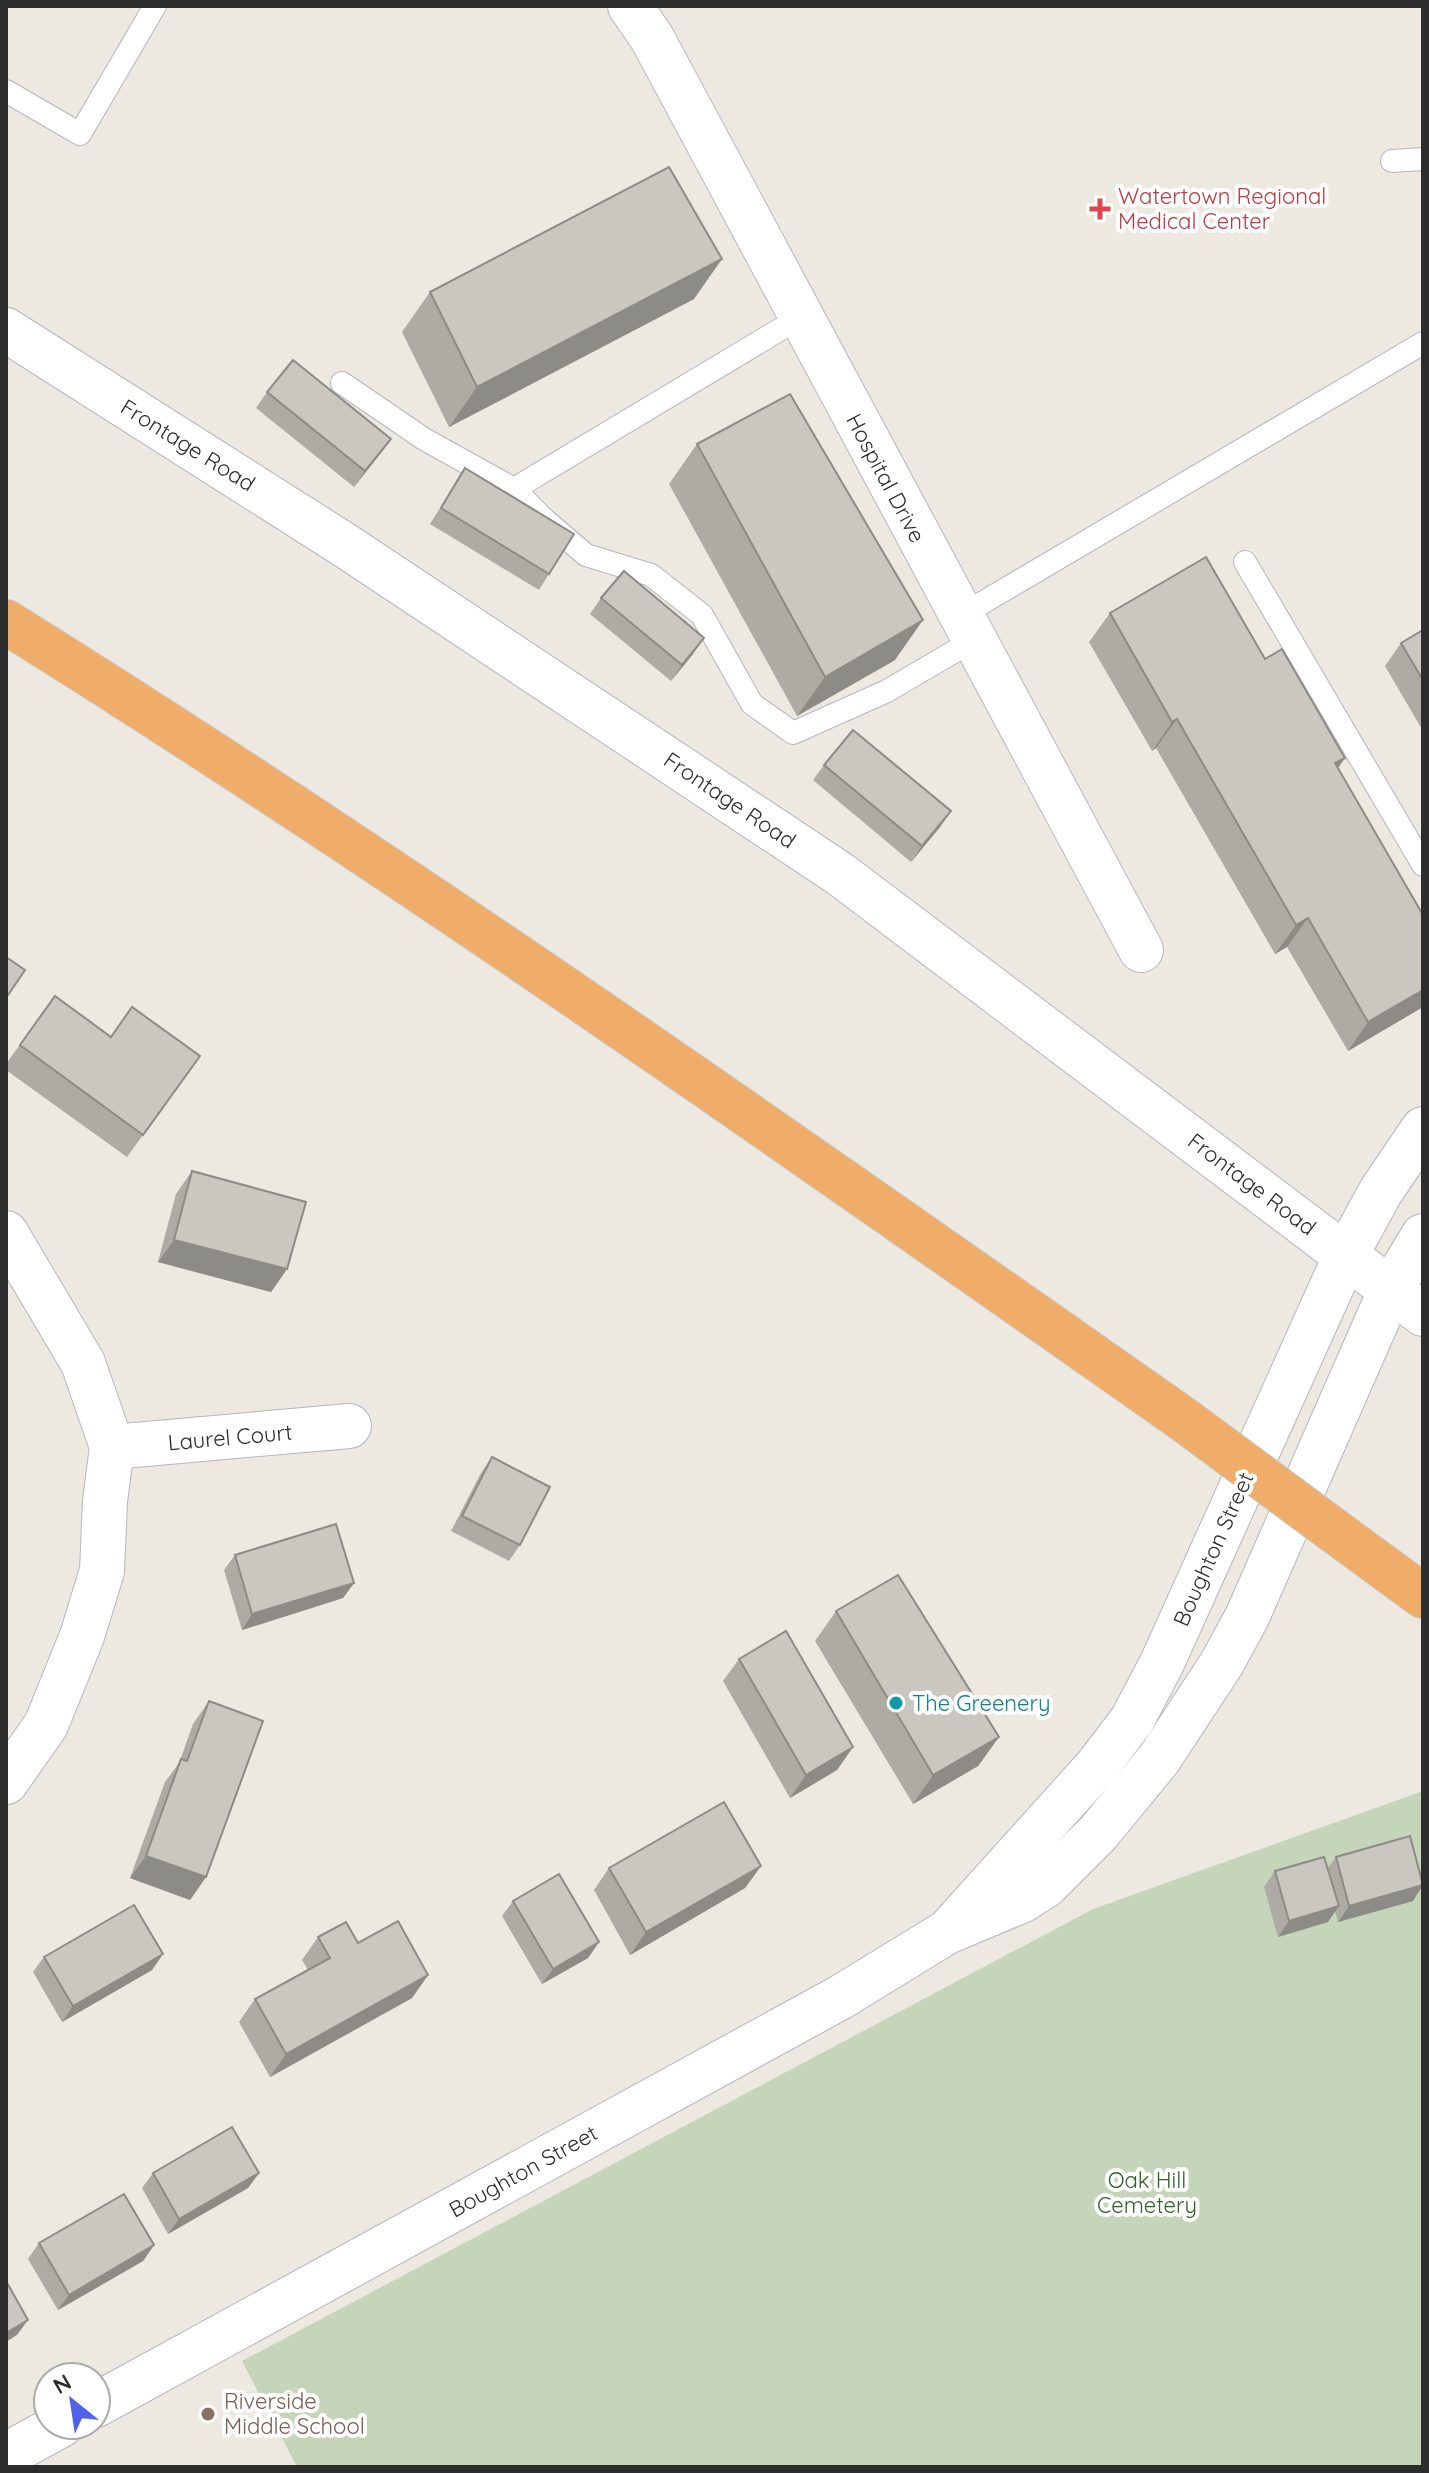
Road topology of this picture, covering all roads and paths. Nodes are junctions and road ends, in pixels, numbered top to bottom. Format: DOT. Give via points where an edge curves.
graph roads {
  1 [pos="155,6"];
  2 [pos="630,6"];
  3 [pos="6,91"];
  4 [pos="1423,159"];
  5 [pos="1392,161"];
  6 [pos="801,317"];
  7 [pos="6,330"];
  8 [pos="1423,343"];
  9 [pos="342,383"];
  10 [pos="514,489"];
  11 [pos="1245,562"];
  12 [pos="6,622"];
  13 [pos="967,628"];
  14 [pos="1423,865"];
  15 [pos="1141,950"];
  16 [pos="1423,1129"];
  17 [pos="6,1233"];
  18 [pos="1423,1236"];
  19 [pos="1346,1255"];
  20 [pos="1407,1301"];
  21 [pos="349,1426"];
  22 [pos="112,1447"];
  23 [pos="1423,1596"];
  24 [pos="6,1782"];
  25 [pos="947,1932"];
  26 [pos="112,2396"];
  27 [pos="32,2441"];
  28 [pos="6,2455"];
  1 -- 3 [label="lane" via="80,134"];
  2 -- 6 [label="street, Hospital Drive"];
  4 -- 5 [label="lane"];
  6 -- 10 [label="lane"];
  6 -- 13 [label="street, Hospital Drive"];
  7 -- 19 [label="street, Frontage Road" via="346,546 840,874"];
  8 -- 13 [label="lane"];
  9 -- 10 [label="lane" via="424,439"];
  10 -- 13 [label="lane" via="586,555 651,575 702,615 752,704 793,733 887,691"];
  11 -- 14 [label="lane"];
  12 -- 23 [label="highway, bridge" via="659,1051 1183,1419"];
  13 -- 15 [label="street, Hospital Drive"];
  16 -- 19 [label="street, Boughton Street"];
  17 -- 22 [label="street" via="83,1363"];
  18 -- 20 [label="street, Boughton Street"];
  19 -- 20 [label="street, Frontage Road"];
  19 -- 25 [label="street, Boughton Street" via="1132,1720"];
  20 -- 25 [label="street, Boughton Street" via="1247,1617 1159,1759 1099,1832 1045,1886"];
  21 -- 22 [label="street, Laurel Court"];
  22 -- 24 [label="street" via="102,1571 82,1636 46,1725"];
  25 -- 26 [label="street, Boughton Street" via="841,1997"];
  27 -- 28 [label="street"];
}
